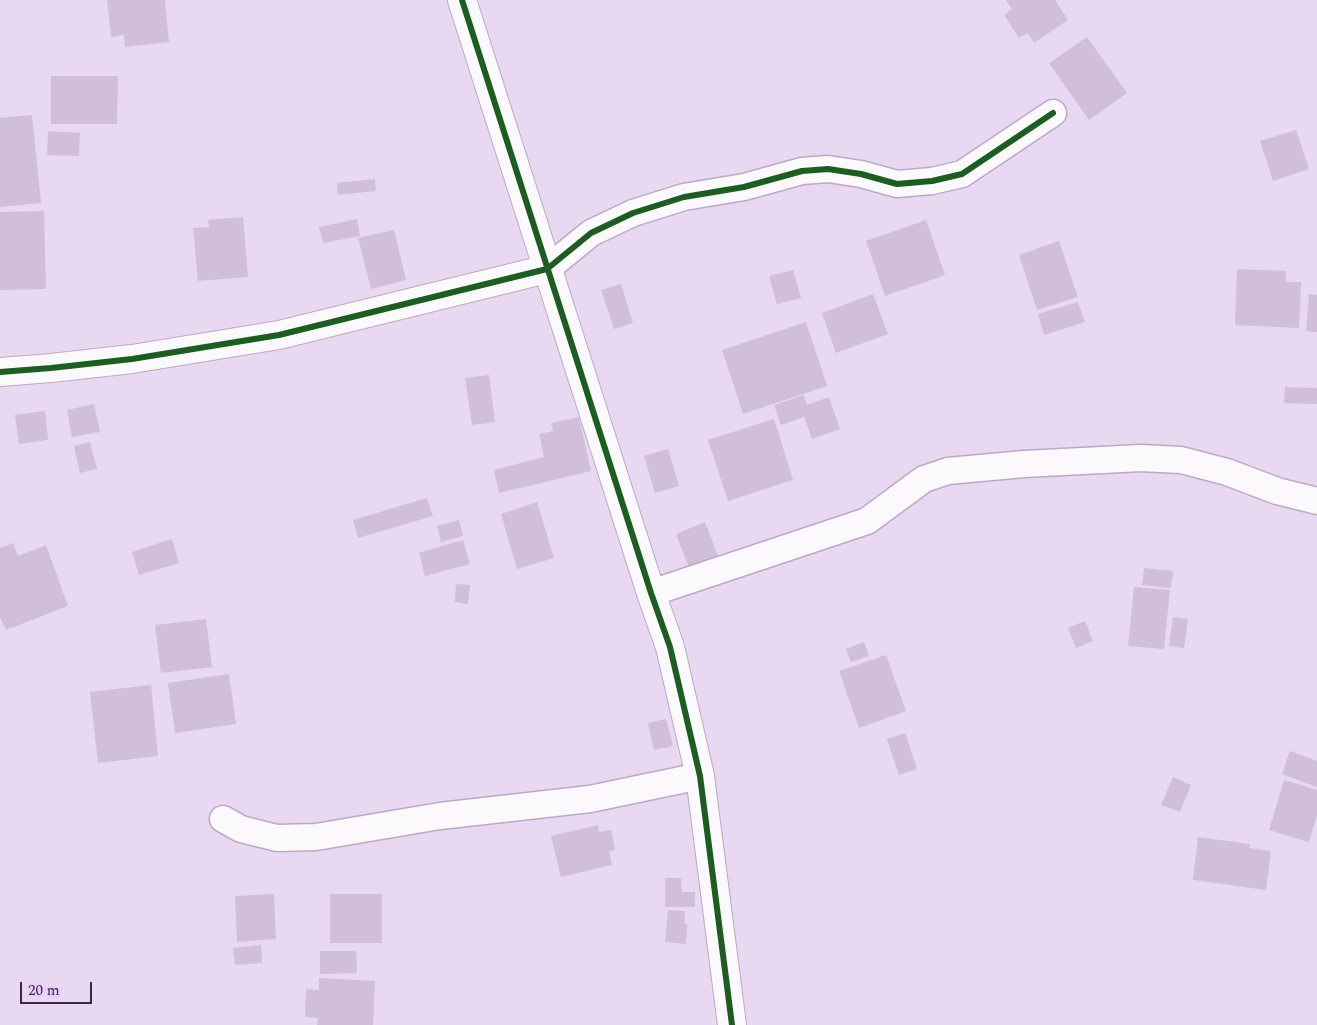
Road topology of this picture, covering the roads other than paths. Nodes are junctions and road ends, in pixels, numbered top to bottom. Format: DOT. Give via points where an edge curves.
graph roads {
  1 [pos="462,0"];
  2 [pos="1053,113"];
  3 [pos="547,269"];
  4 [pos="0,372"];
  5 [pos="1317,501"];
  6 [pos="651,593"];
  7 [pos="700,776"];
  8 [pos="223,819"];
  9 [pos="732,1025"];
  1 -- 3 [label="street"];
  2 -- 3 [label="street" via="962,174 897,184 828,169 802,171 744,187 684,197 633,213 591,233"];
  3 -- 4 [label="street" via="279,335 132,359"];
  3 -- 6 [label="street"];
  5 -- 6 [label="street" via="1181,460 1141,458 1054,462 948,471 924,478 867,520"];
  6 -- 7 [label="street" via="670,647"];
  7 -- 8 [label="street" via="590,799 440,816 316,837 277,838 241,829"];
  7 -- 9 [label="street"];
}
